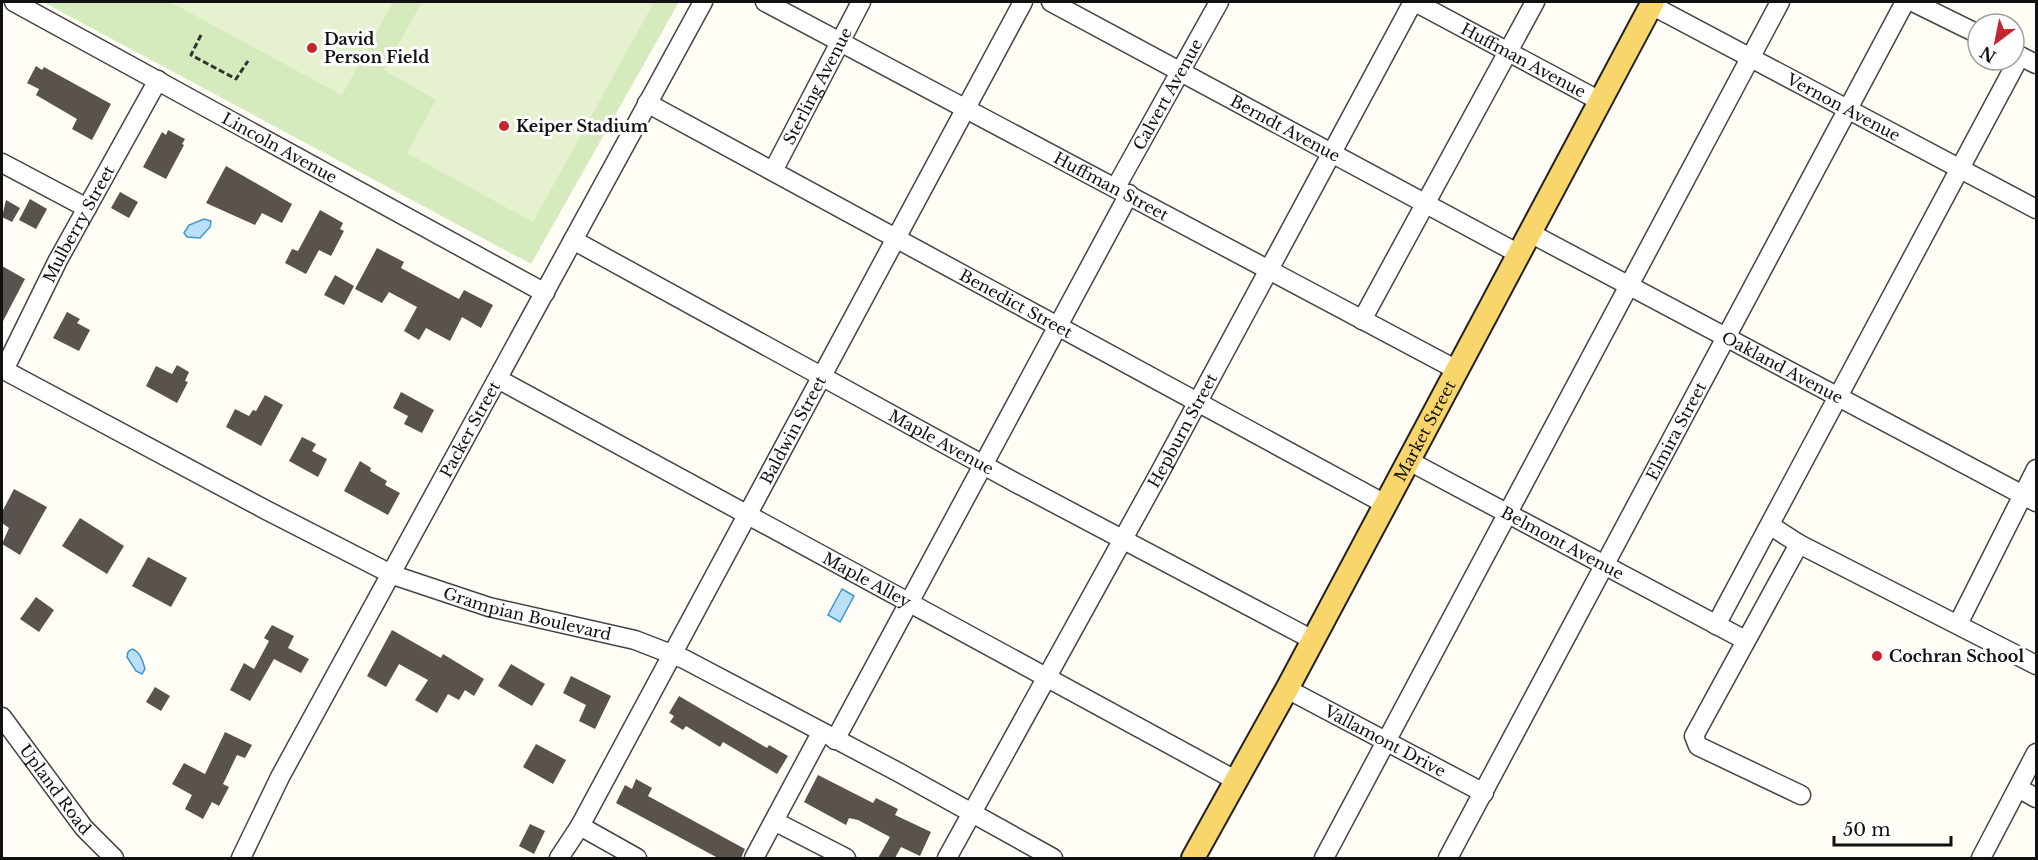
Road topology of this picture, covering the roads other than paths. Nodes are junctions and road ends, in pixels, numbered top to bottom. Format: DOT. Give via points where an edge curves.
graph roads {
  1 [pos="14,2"];
  2 [pos="703,2"];
  3 [pos="765,2"];
  4 [pos="861,2"];
  5 [pos="1023,2"];
  6 [pos="1051,2"];
  7 [pos="1219,2"];
  8 [pos="1414,2"];
  9 [pos="1535,2"];
  10 [pos="1780,2"];
  11 [pos="1905,2"];
  12 [pos="1913,2"];
  13 [pos="1652,4"];
  14 [pos="1966,28"];
  15 [pos="840,40"];
  16 [pos="1508,51"];
  17 [pos="1750,58"];
  18 [pos="1180,69"];
  19 [pos="2008,72"];
  20 [pos="158,80"];
  21 [pos="1599,101"];
  22 [pos="647,103"];
  23 [pos="966,108"];
  24 [pos="1847,108"];
  25 [pos="1332,151"];
  26 [pos="2,163"];
  27 [pos="1962,168"];
  28 [pos="773,171"];
  29 [pos="1123,190"];
  30 [pos="1425,202"];
  31 [pos="87,208"];
  32 [pos="2037,209"];
  33 [pos="1530,233"];
  34 [pos="896,238"];
  35 [pos="573,240"];
  36 [pos="1519,254"];
  37 [pos="1268,268"];
  38 [pos="1629,286"];
  39 [pos="545,293"];
  40 [pos="1362,320"];
  41 [pos="1059,327"];
  42 [pos="1725,337"];
  43 [pos="3,370"];
  44 [pos="1457,370"];
  45 [pos="821,374"];
  46 [pos="498,379"];
  47 [pos="1840,396"];
  48 [pos="1197,403"];
  49 [pos="1408,460"];
  50 [pos="984,465"];
  51 [pos="2037,469"];
  52 [pos="2030,498"];
  53 [pos="1385,504"];
  54 [pos="1506,513"];
  55 [pos="745,515"];
  56 [pos="1771,526"];
  57 [pos="1122,537"];
  58 [pos="1799,544"];
  59 [pos="1603,565"];
  60 [pos="393,575"];
  61 [pos="908,602"];
  62 [pos="1958,624"];
  63 [pos="1716,626"];
  64 [pos="1313,640"];
  65 [pos="1744,640"];
  66 [pos="672,654"];
  67 [pos="2037,665"];
  68 [pos="1046,677"];
  69 [pos="1287,689"];
  70 [pos="2,717"];
  71 [pos="828,737"];
  72 [pos="1387,741"];
  73 [pos="2037,753"];
  74 [pos="1237,782"];
  75 [pos="2018,788"];
  76 [pos="1484,793"];
  77 [pos="1801,795"];
  78 [pos="2037,798"];
  79 [pos="970,814"];
  80 [pos="774,821"];
  81 [pos="580,826"];
  82 [pos="114,858"];
  83 [pos="241,858"];
  84 [pos="559,858"];
  85 [pos="637,858"];
  86 [pos="754,858"];
  87 [pos="846,858"];
  88 [pos="947,858"];
  89 [pos="1053,858"];
  90 [pos="1193,858"];
  91 [pos="1324,858"];
  92 [pos="1448,858"];
  93 [pos="1981,858"];
  1 -- 20 [label="street, Lincoln Avenue"];
  2 -- 22 [label="street, Packer Street"];
  3 -- 15 [label="street, Huffman Street"];
  4 -- 15 [label="street, Sterling Avenue"];
  5 -- 23 [label="street, Baldwin Street"];
  6 -- 18 [label="street, Berndt Avenue"];
  7 -- 18 [label="street, Calvert Avenue"];
  8 -- 16 [label="street, Huffman Avenue"];
  8 -- 25 [label="street, Hepburn Street"];
  9 -- 16 [label="street"];
  10 -- 17 [label="street"];
  11 -- 24 [label="street, Elmira Street"];
  12 -- 14 [label="street"];
  13 -- 17 [label="street, Vernon Avenue"];
  13 -- 21 [label="main road, Market Street"];
  15 -- 23 [label="street, Huffman Street"];
  15 -- 28 [label="street, Sterling Avenue"];
  16 -- 21 [label="street, Huffman Avenue"];
  16 -- 30 [label="street"];
  17 -- 24 [label="street, Vernon Avenue"];
  17 -- 38 [label="street"];
  18 -- 25 [label="street, Berndt Avenue"];
  18 -- 29 [label="street, Calvert Avenue"];
  19 -- 27 [label="street"];
  20 -- 31 [label="street, Mulberry Street"];
  20 -- 39 [label="street, Lincoln Avenue"];
  21 -- 33 [label="main road, Market Street"];
  22 -- 28 [label="street, Benedict Street"];
  22 -- 35 [label="street, Packer Street"];
  23 -- 29 [label="street, Huffman Street"];
  23 -- 34 [label="street, Baldwin Street"];
  24 -- 27 [label="street, Vernon Avenue"];
  24 -- 42 [label="street, Elmira Street"];
  25 -- 30 [label="street, Berndt Avenue"];
  25 -- 37 [label="street, Hepburn Street"];
  26 -- 31 [label="street"];
  27 -- 32 [label="street, Vernon Avenue"];
  27 -- 47 [label="street"];
  28 -- 34 [label="street, Benedict Street"];
  29 -- 37 [label="street, Huffman Street"];
  29 -- 41 [label="street, Calvert Avenue"];
  30 -- 36 [label="street, Berndt Avenue"];
  30 -- 40 [label="street"];
  31 -- 43 [label="street, Mulberry Street"];
  33 -- 36 [label="main road, Market Street"];
  33 -- 38 [label="street, Oakland Avenue"];
  34 -- 41 [label="street, Benedict Street"];
  34 -- 45 [label="street, Baldwin Street"];
  35 -- 39 [label="street, Packer Street"];
  35 -- 45 [label="street, Maple Avenue"];
  36 -- 44 [label="main road, Market Street"];
  37 -- 40 [label="street, Huffman Street"];
  37 -- 48 [label="street, Hepburn Street"];
  38 -- 42 [label="street, Oakland Avenue"];
  38 -- 54 [label="street" via="1566,409"];
  39 -- 46 [label="street, Packer Street"];
  40 -- 44 [label="street, Huffman Street"];
  41 -- 48 [label="street, Benedict Street"];
  41 -- 50 [label="street, Calvert Avenue"];
  42 -- 47 [label="street, Oakland Avenue"];
  42 -- 59 [label="street, Elmira Street"];
  43 -- 60 [label="street, Grampian Boulevard"];
  44 -- 49 [label="main road, Market Street"];
  45 -- 50 [label="street, Maple Avenue"];
  45 -- 55 [label="street, Baldwin Street"];
  46 -- 55 [label="street, Maple Alley"];
  46 -- 60 [label="street, Packer Street"];
  47 -- 52 [label="street, Oakland Avenue"];
  47 -- 56 [label="street"];
  48 -- 53 [label="street, Benedict Street"];
  48 -- 57 [label="street, Hepburn Street"];
  49 -- 53 [label="main road, Market Street"];
  49 -- 54 [label="street, Belmont Avenue"];
  50 -- 57 [label="street, Maple Avenue"];
  50 -- 61 [label="street, Calvert Avenue"];
  51 -- 52 [label="street"];
  52 -- 62 [label="street"];
  53 -- 64 [label="main road, Market Street"];
  54 -- 59 [label="street, Belmont Avenue"];
  54 -- 72 [label="street"];
  55 -- 61 [label="street, Maple Alley"];
  55 -- 66 [label="street, Baldwin Street"];
  56 -- 58 [label="street"];
  56 -- 63 [label="street"];
  57 -- 64 [label="street, Maple Avenue"];
  57 -- 68 [label="street, Hepburn Street"];
  58 -- 62 [label="street"];
  58 -- 65 [label="street"];
  59 -- 63 [label="street, Belmont Avenue"];
  59 -- 76 [label="street, Elmira Street"];
  60 -- 66 [label="street, Grampian Boulevard" via="489,607 586,627"];
  60 -- 83 [label="street, Packer Street" via="280,777"];
  61 -- 68 [label="street, Maple Alley"];
  61 -- 71 [label="street, Calvert Avenue"];
  62 -- 67 [label="street"];
  63 -- 65 [label="street, Belmont Avenue"];
  64 -- 69 [label="main road, Market Street"];
  65 -- 77 [label="street" via="1694,736 1698,746"];
  66 -- 71 [label="street, Grampian Boulevard"];
  66 -- 81 [label="street, Baldwin Street"];
  68 -- 74 [label="street, Maple Alley"];
  68 -- 79 [label="street, Hepburn Street"];
  69 -- 72 [label="street, Vallamont Drive"];
  69 -- 74 [label="main road, Market Street"];
  70 -- 82 [label="street, Upland Road" via="84,828"];
  71 -- 79 [label="street, Grampian Boulevard"];
  71 -- 80 [label="street, Calvert Avenue"];
  72 -- 76 [label="street, Vallamont Drive"];
  72 -- 91 [label="street"];
  73 -- 75 [label="street"];
  74 -- 90 [label="main road, Market Street"];
  75 -- 78 [label="street"];
  75 -- 93 [label="street"];
  76 -- 92 [label="street, Elmira Street"];
  79 -- 88 [label="street, Hepburn Street"];
  79 -- 89 [label="street, Grampian Boulevard"];
  80 -- 86 [label="street, Calvert Avenue"];
  80 -- 87 [label="street"];
  81 -- 84 [label="street, Baldwin Street"];
  81 -- 85 [label="street"];
}
